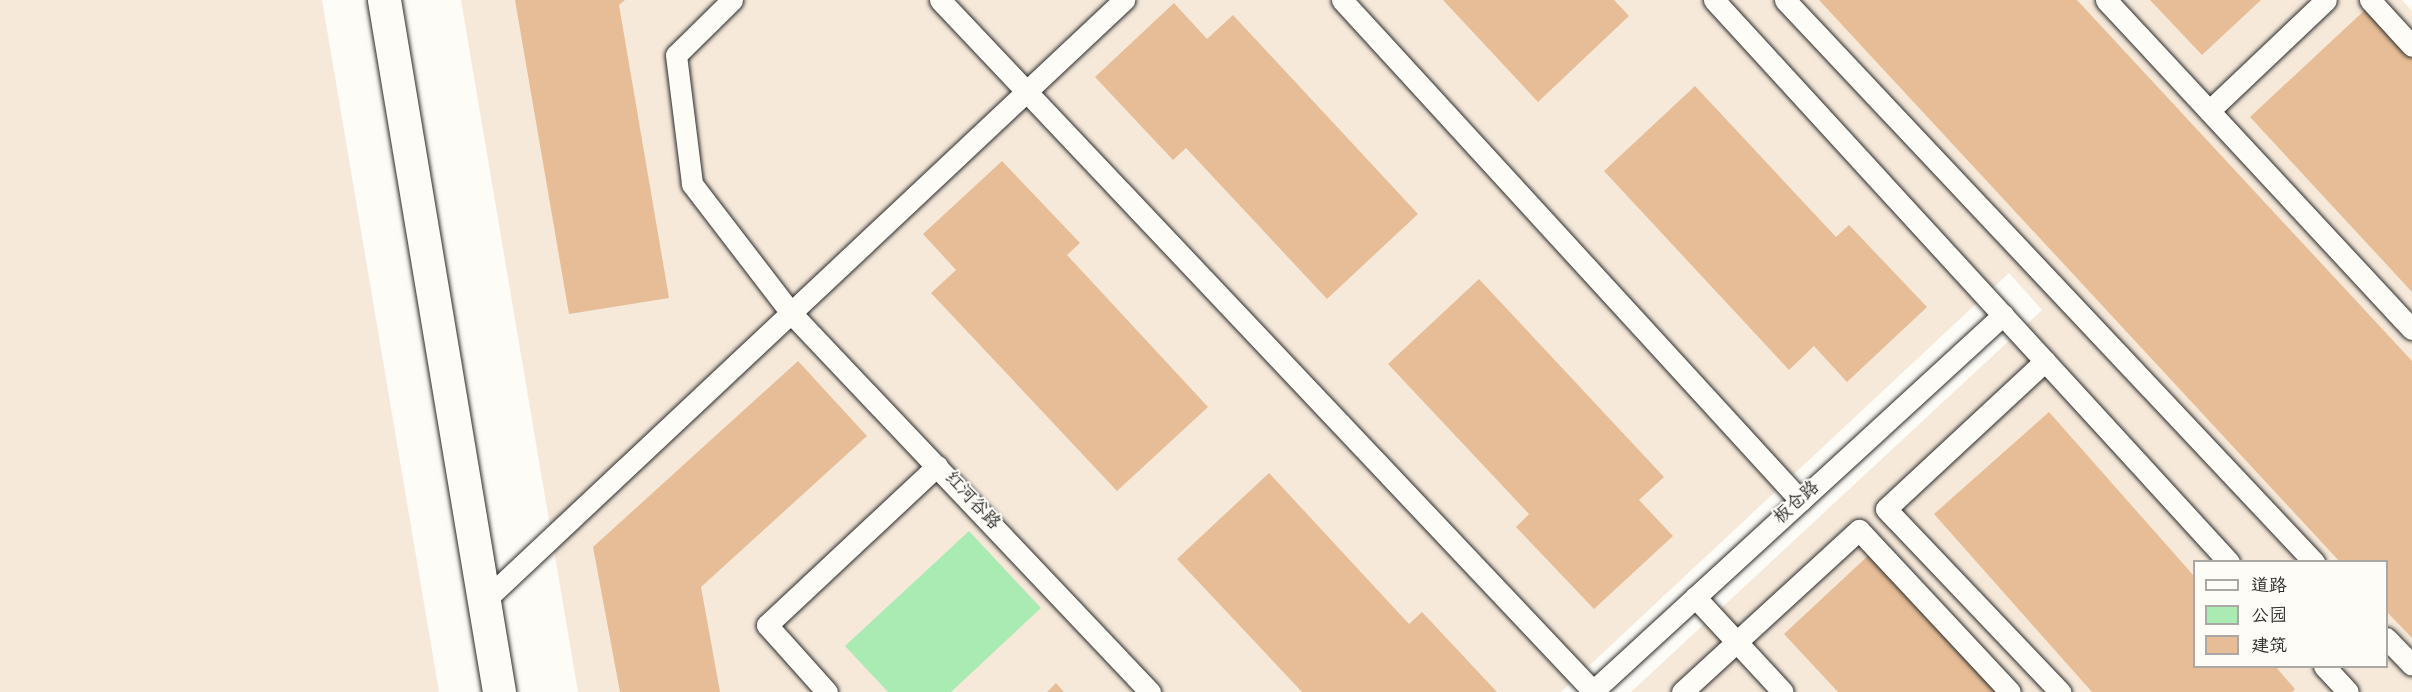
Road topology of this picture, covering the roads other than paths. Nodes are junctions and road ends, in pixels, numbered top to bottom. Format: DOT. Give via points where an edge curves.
graph roads {
  1 [pos="384,0"];
  2 [pos="732,0"];
  3 [pos="940,0"];
  4 [pos="1124,0"];
  5 [pos="1342,0"];
  6 [pos="1785,0"];
  7 [pos="2106,0"];
  8 [pos="2326,0"];
  9 [pos="2370,0"];
  10 [pos="1721,3"];
  11 [pos="2412,46"];
  12 [pos="1025,93"];
  13 [pos="2209,111"];
  14 [pos="791,313"];
  15 [pos="2003,315"];
  16 [pos="2412,329"];
  17 [pos="2045,361"];
  18 [pos="937,466"];
  19 [pos="1801,501"];
  20 [pos="2228,560"];
  21 [pos="2313,560"];
  22 [pos="1695,597"];
  23 [pos="485,600"];
  24 [pos="2388,640"];
  25 [pos="1737,642"];
  26 [pos="2412,665"];
  27 [pos="2326,668"];
  28 [pos="499,692"];
  29 [pos="827,692"];
  30 [pos="1150,692"];
  31 [pos="1593,692"];
  32 [pos="1682,692"];
  33 [pos="1783,692"];
  34 [pos="2010,692"];
  35 [pos="2060,692"];
  36 [pos="2348,692"];
  1 -- 23 [label="street"];
  2 -- 14 [label="lane, 红河谷路" via="676,55 692,184"];
  3 -- 12 [label="lane"];
  4 -- 12 [label="lane"];
  5 -- 19 [label="lane"];
  6 -- 21 [label="lane"];
  7 -- 13 [label="lane"];
  8 -- 13 [label="lane"];
  9 -- 11 [label="lane"];
  10 -- 15 [label="lane"];
  12 -- 14 [label="lane"];
  12 -- 31 [label="lane"];
  13 -- 16 [label="lane"];
  14 -- 18 [label="lane, 红河谷路"];
  14 -- 23 [label="lane"];
  15 -- 17 [label="lane"];
  15 -- 19 [label="lane, 板仓路"];
  17 -- 20 [label="lane"];
  17 -- 35 [label="lane" via="1886,509"];
  18 -- 29 [label="lane" via="767,626"];
  18 -- 30 [label="lane, 红河谷路"];
  19 -- 22 [label="lane, 板仓路"];
  22 -- 25 [label="lane"];
  22 -- 31 [label="lane, 板仓路"];
  23 -- 28 [label="street"];
  24 -- 26 [label="lane"];
  25 -- 32 [label="lane"];
  25 -- 33 [label="lane"];
  25 -- 34 [label="lane" via="1859,530"];
  27 -- 36 [label="lane"];
}
